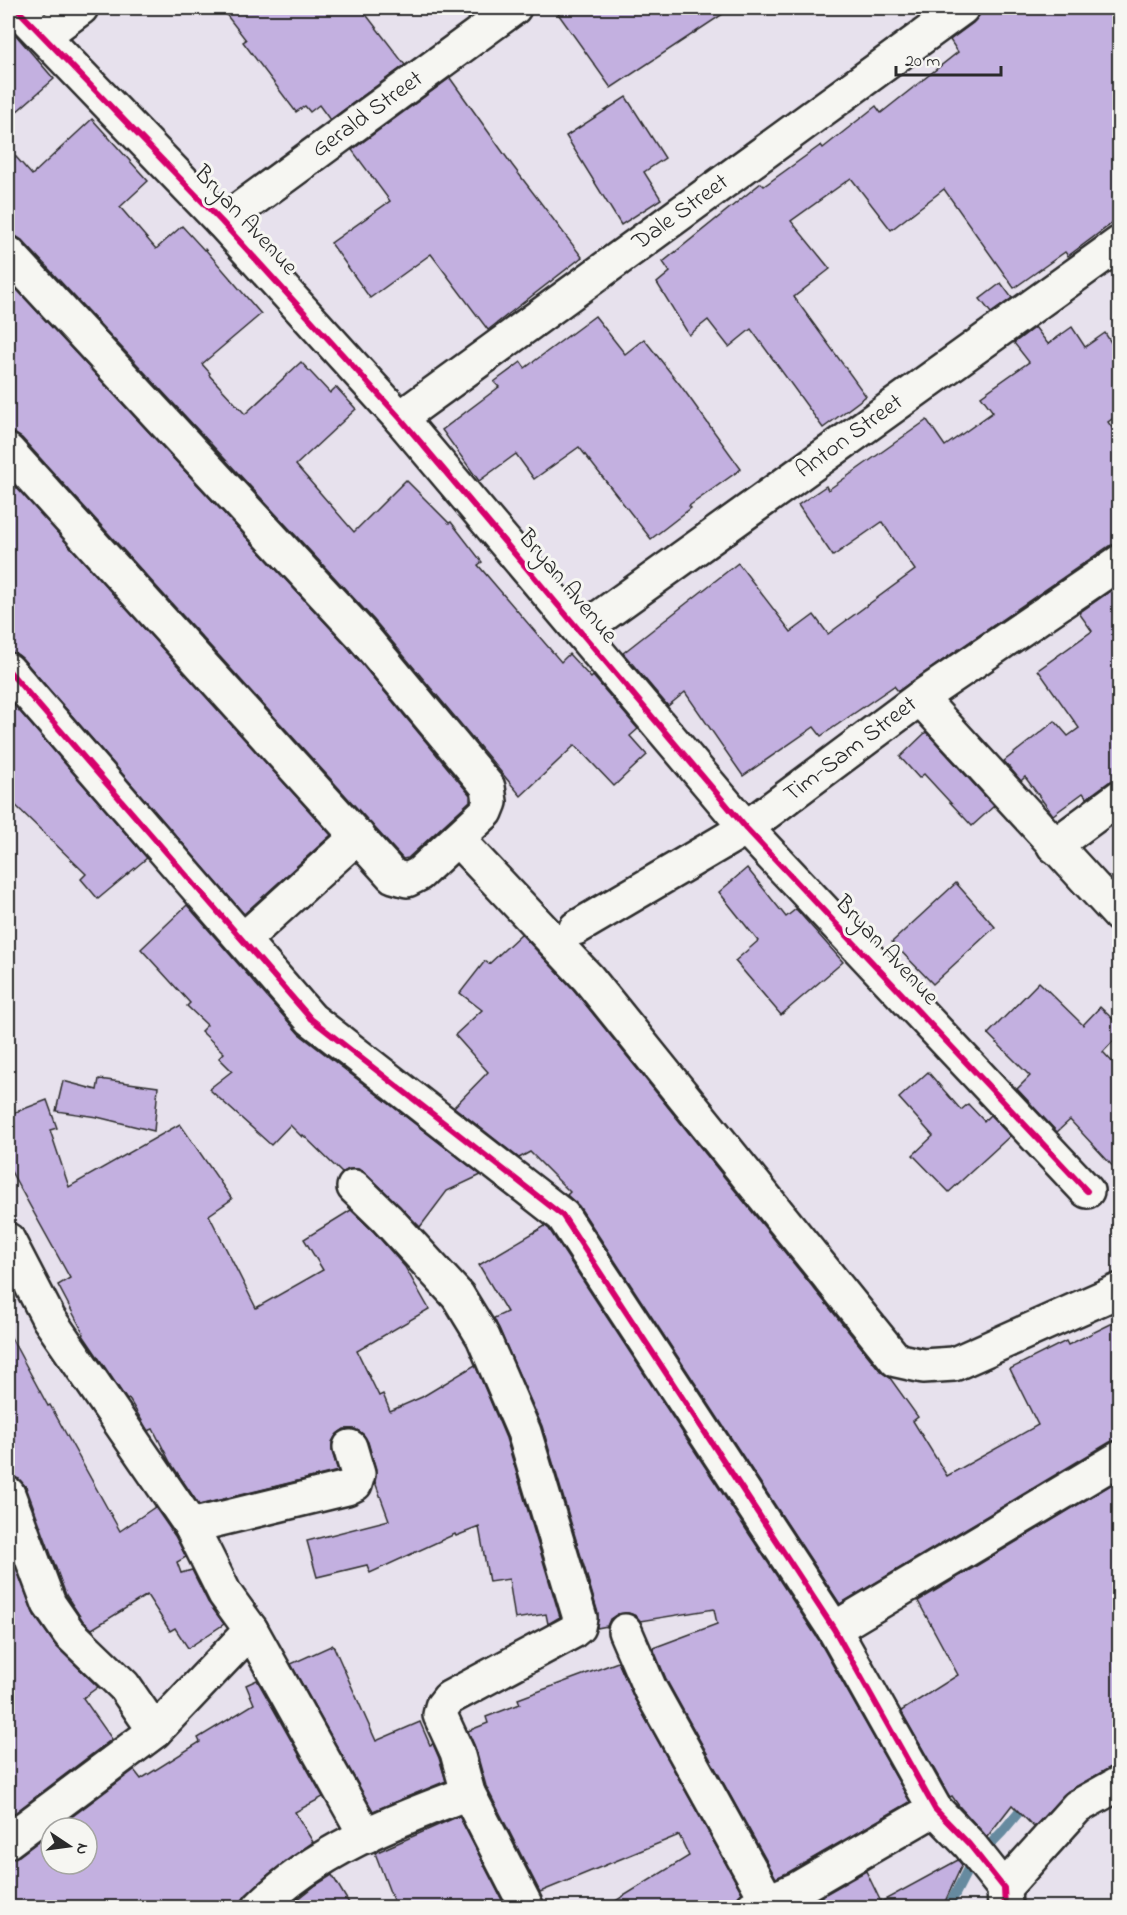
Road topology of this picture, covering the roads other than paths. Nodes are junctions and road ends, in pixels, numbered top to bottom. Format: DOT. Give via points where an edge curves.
graph roads {
  1 [pos="16,8"];
  2 [pos="81,8"];
  3 [pos="514,8"];
  4 [pos="962,8"];
  5 [pos="43,36"];
  6 [pos="222,222"];
  7 [pos="1119,243"];
  8 [pos="8,253"];
  9 [pos="400,418"];
  10 [pos="8,451"];
  11 [pos="1119,562"];
  12 [pos="581,631"];
  13 [pos="8,670"];
  14 [pos="920,698"];
  15 [pos="1119,797"];
  16 [pos="746,828"];
  17 [pos="358,836"];
  18 [pos="458,840"];
  19 [pos="1054,846"];
  20 [pos="1119,916"];
  21 [pos="576,928"];
  22 [pos="243,940"];
  23 [pos="354,1187"];
  24 [pos="1087,1191"];
  25 [pos="8,1240"];
  26 [pos="1119,1290"];
  27 [pos="350,1447"];
  28 [pos="1119,1458"];
  29 [pos="8,1494"];
  30 [pos="191,1526"];
  31 [pos="834,1629"];
  32 [pos="251,1630"];
  33 [pos="625,1631"];
  34 [pos="155,1731"];
  35 [pos="1119,1783"];
  36 [pos="468,1793"];
  37 [pos="935,1809"];
  38 [pos="366,1836"];
  39 [pos="8,1841"];
  40 [pos="1001,1890"];
  41 [pos="759,1904"];
  42 [pos="260,1908"];
  43 [pos="527,1908"];
  1 -- 5 [label="street, Bryan Avenue"];
  2 -- 5 [label="street"];
  3 -- 6 [label="street, Gerald Street"];
  4 -- 9 [label="street, Dale Street"];
  5 -- 6 [label="street, Bryan Avenue"];
  6 -- 9 [label="street, Bryan Avenue"];
  7 -- 12 [label="street, Anton Street"];
  8 -- 18 [label="street" via="360,633 488,787 490,802 486,812"];
  9 -- 12 [label="street, Bryan Avenue"];
  10 -- 17 [label="street"];
  11 -- 14 [label="street, Tim-Sam Street"];
  12 -- 16 [label="street, Bryan Avenue"];
  13 -- 22 [label="street"];
  14 -- 16 [label="street, Tim-Sam Street"];
  14 -- 19 [label="street"];
  15 -- 19 [label="street"];
  16 -- 21 [label="street, Tim-Sam Street"];
  16 -- 24 [label="street, Bryan Avenue"];
  17 -- 18 [label="street" via="393,876 407,880"];
  17 -- 22 [label="street"];
  18 -- 26 [label="street" via="588,978 896,1360 923,1366 954,1364"];
  19 -- 20 [label="street"];
  22 -- 31 [label="street" via="311,1019 563,1216"];
  23 -- 36 [label="street" via="458,1296 483,1337 524,1432 580,1618 572,1632 449,1698 442,1707 440,1715 457,1752"];
  25 -- 30 [label="street" via="49,1319"];
  27 -- 30 [label="street" via="358,1474 355,1484 347,1488"];
  28 -- 31 [label="street"];
  29 -- 34 [label="street" via="49,1604 69,1633 124,1686"];
  30 -- 32 [label="street" via="225,1594"];
  31 -- 37 [label="street"];
  32 -- 34 [label="street"];
  32 -- 38 [label="street"];
  33 -- 41 [label="street"];
  34 -- 39 [label="street"];
  35 -- 40 [label="street" via="1077,1807"];
  36 -- 38 [label="street"];
  36 -- 43 [label="street"];
  37 -- 40 [label="street" via="969,1844"];
  37 -- 41 [label="street" via="797,1888"];
  38 -- 42 [label="street" via="324,1857 273,1893"];
}
